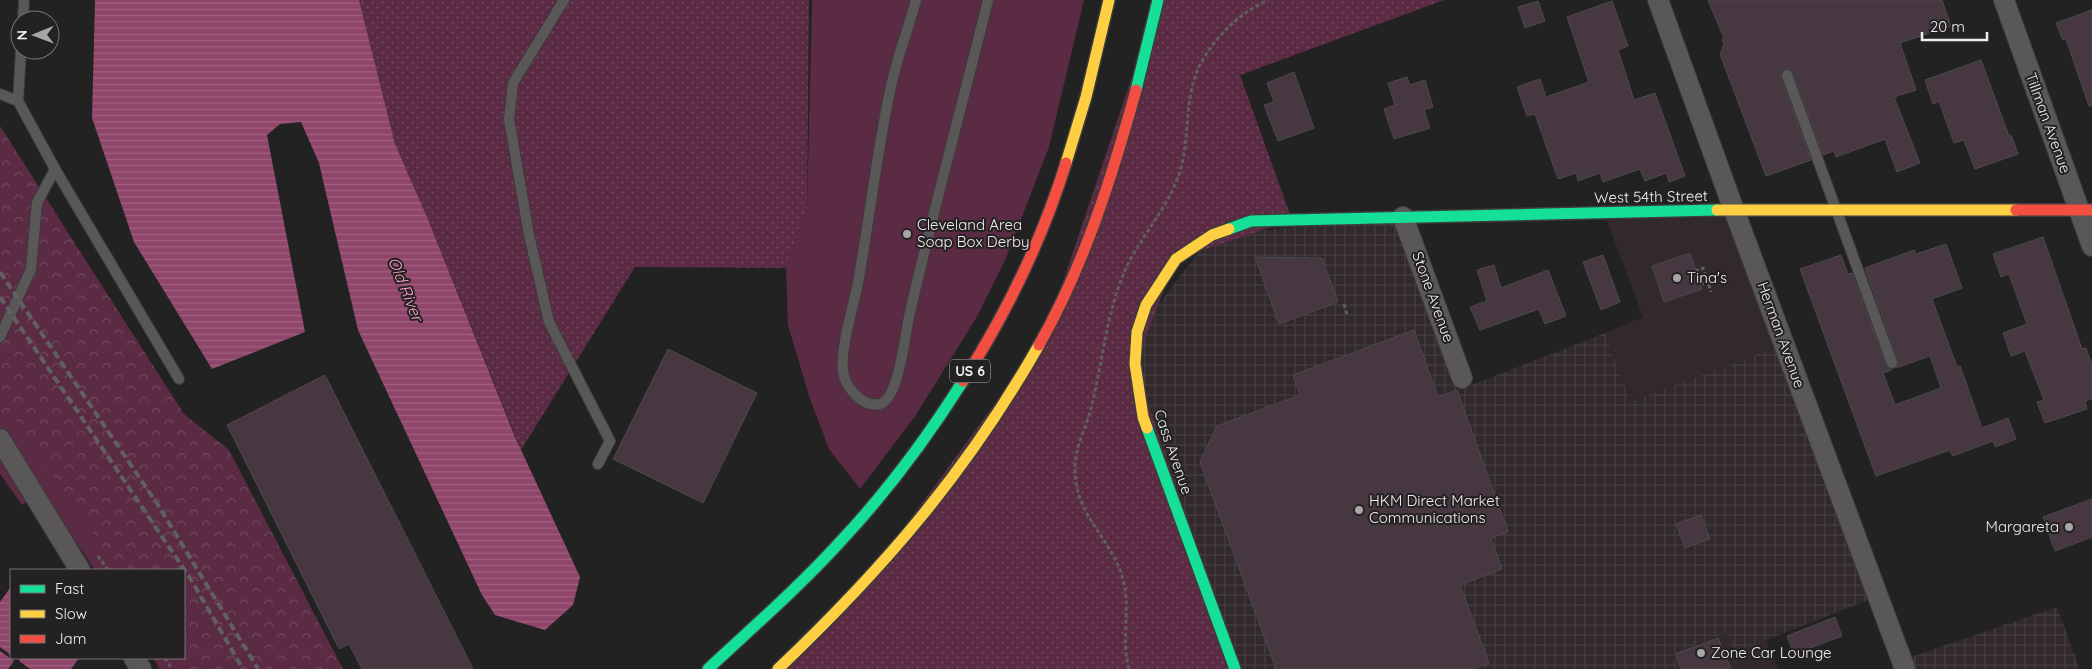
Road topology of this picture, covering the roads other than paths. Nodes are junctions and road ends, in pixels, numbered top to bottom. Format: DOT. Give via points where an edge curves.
graph roads {
  1 [pos="564,0"];
  2 [pos="916,0"];
  3 [pos="988,0"];
  4 [pos="1109,0"];
  5 [pos="1158,0"];
  6 [pos="1658,0"];
  7 [pos="2004,0"];
  8 [pos="20,60"];
  9 [pos="1787,75"];
  10 [pos="0,94"];
  11 [pos="18,101"];
  12 [pos="55,169"];
  13 [pos="1734,210"];
  14 [pos="1836,210"];
  15 [pos="2085,210"];
  16 [pos="1403,217"];
  17 [pos="1212,234"];
  18 [pos="2092,246"];
  19 [pos="0,337"];
  20 [pos="1892,363"];
  21 [pos="1462,378"];
  22 [pos="179,379"];
  23 [pos="0,439"];
  24 [pos="598,464"];
  25 [pos="79,569"];
  26 [pos="708,669"];
  27 [pos="778,669"];
  28 [pos="1235,669"];
  29 [pos="1905,669"];
  1 -- 24 [label="lane" via="513,83 509,119 529,235 549,322 610,441"];
  2 -- 3 [label="lane" via="890,89 843,354 842,371 854,394 880,404 892,393 897,380 915,289"];
  4 -- 26 [label="main road, US 6" via="1079,122 1055,194 1025,266 970,370 928,434 856,525 803,581"];
  5 -- 27 [label="main road" via="1119,154 1078,262 1037,349 980,443 926,515 852,599"];
  6 -- 13 [label="street, Herman Avenue"];
  7 -- 15 [label="street, Tillman Avenue"];
  8 -- 11 [label="lane"];
  9 -- 14 [label="lane"];
  10 -- 11 [label="lane"];
  11 -- 12 [label="lane"];
  12 -- 19 [label="lane" via="37,203 31,269"];
  12 -- 22 [label="lane"];
  13 -- 14 [label="main road, West 54th Street"];
  13 -- 16 [label="main road, West 54th Street"];
  13 -- 29 [label="street, Herman Avenue"];
  14 -- 15 [label="main road, West 54th Street"];
  14 -- 20 [label="lane"];
  15 -- 18 [label="street, Tillman Avenue"];
  16 -- 17 [label="main road, West 54th Street" via="1251,221"];
  16 -- 21 [label="street, Stone Avenue"];
  17 -- 28 [label="main road, Cass Avenue" via="1176,259 1146,306 1137,332 1135,364 1143,417"];
  23 -- 25 [label="street"];
}
